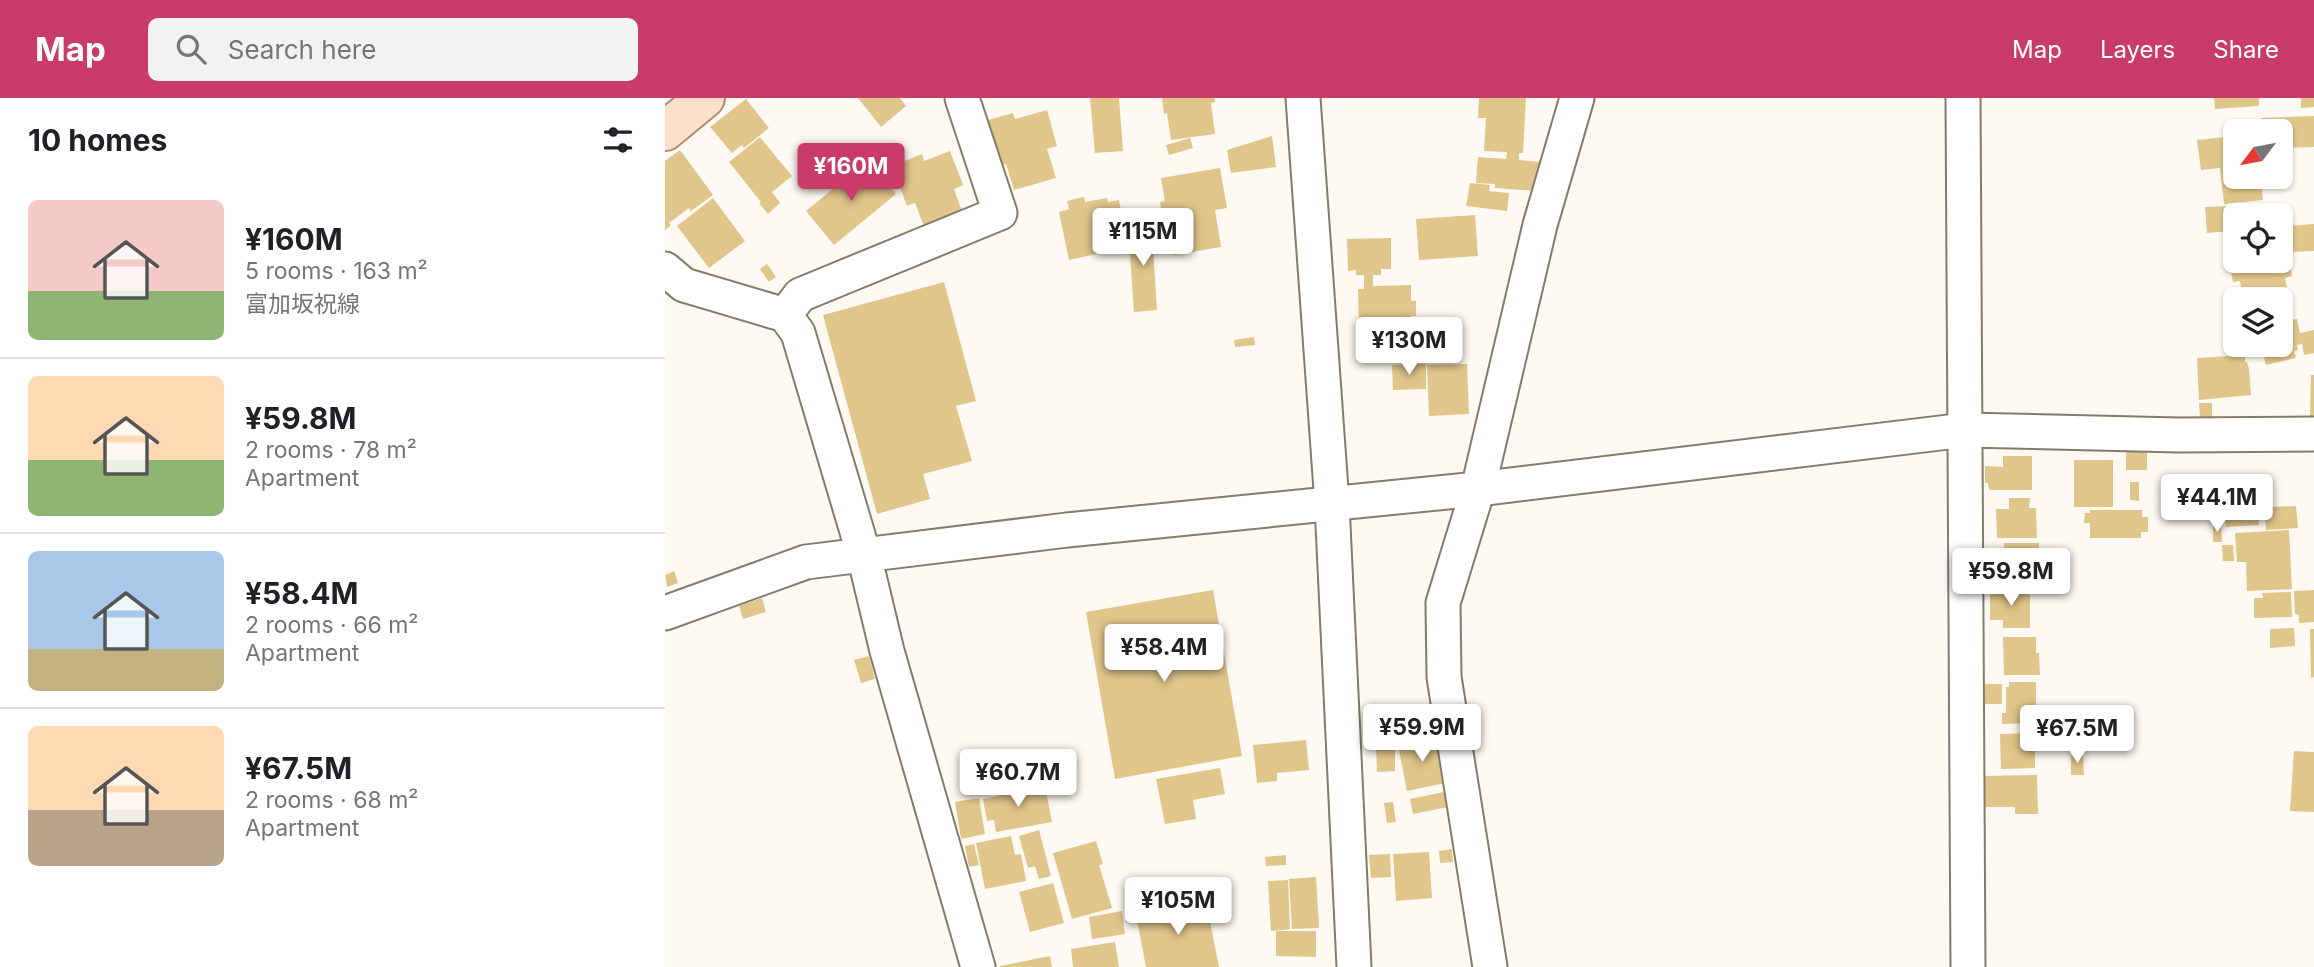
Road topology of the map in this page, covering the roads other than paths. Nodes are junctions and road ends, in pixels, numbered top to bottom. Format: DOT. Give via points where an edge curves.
graph roads {
  1 [pos="705,98"];
  2 [pos="962,98"];
  3 [pos="1303,98"];
  4 [pos="1577,98"];
  5 [pos="1963,98"];
  6 [pos="665,131"];
  7 [pos="665,269"];
  8 [pos="785,315"];
  9 [pos="1965,430"];
  10 [pos="2314,434"];
  11 [pos="1478,489"];
  12 [pos="1332,504"];
  13 [pos="864,555"];
  14 [pos="665,613"];
  15 [pos="978,967"];
  16 [pos="1354,967"];
  17 [pos="1490,967"];
  18 [pos="1968,967"];
  1 -- 6 [label="main road"];
  2 -- 8 [label="street" via="1000,213 800,295"];
  3 -- 12 [label="street"];
  4 -- 11 [label="street" via="1540,225"];
  5 -- 9 [label="street"];
  7 -- 8 [label="street" via="684,285"];
  8 -- 13 [label="street" via="798,333"];
  9 -- 10 [label="street"];
  9 -- 11 [label="street"];
  9 -- 18 [label="street"];
  11 -- 12 [label="street"];
  11 -- 17 [label="street" via="1443,603 1444,677"];
  12 -- 13 [label="street"];
  12 -- 16 [label="street"];
  13 -- 14 [label="street" via="806,562"];
  13 -- 15 [label="street"];
}
